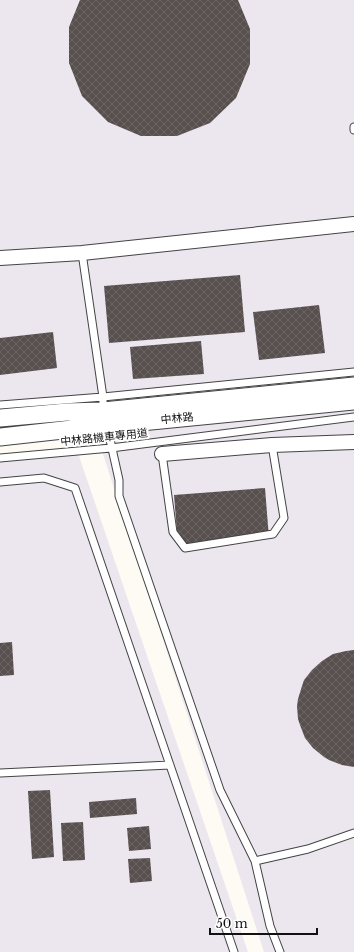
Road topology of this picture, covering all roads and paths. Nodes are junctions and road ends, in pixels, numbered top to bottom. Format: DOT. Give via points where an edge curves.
graph roads {
  1 [pos="354,224"];
  2 [pos="82,253"];
  3 [pos="0,258"];
  4 [pos="354,372"];
  5 [pos="354,386"];
  6 [pos="354,400"];
  7 [pos="0,405"];
  8 [pos="104,411"];
  9 [pos="354,417"];
  10 [pos="0,418"];
  11 [pos="0,437"];
  12 [pos="354,442"];
  13 [pos="272,444"];
  14 [pos="112,448"];
  15 [pos="162,454"];
  16 [pos="0,458"];
  17 [pos="0,482"];
  18 [pos="170,765"];
  19 [pos="0,773"];
  20 [pos="354,833"];
  21 [pos="255,861"];
  22 [pos="234,952"];
  23 [pos="280,952"];
  1 -- 2 [label="street"];
  2 -- 3 [label="street"];
  2 -- 8 [label="lane"];
  4 -- 8 [label="lane"];
  5 -- 8 [label="street"];
  6 -- 8 [label="street, 中林路"];
  7 -- 8 [label="lane"];
  8 -- 10 [label="street"];
  8 -- 11 [label="street, 中林路"];
  8 -- 14 [label="lane"];
  9 -- 14 [label="lane, 中林路機車專用道"];
  12 -- 13 [label="street"];
  13 -- 15 [label="street"];
  13 -- 15 [label="lane" via="284,518 273,534 185,548 173,532"];
  14 -- 16 [label="lane, 中林路機車專用道"];
  14 -- 21 [label="lane" via="119,496 220,790"];
  17 -- 18 [label="lane" via="44,478 75,488"];
  18 -- 19 [label="lane"];
  18 -- 22 [label="lane"];
  20 -- 21 [label="lane" via="308,849"];
  21 -- 23 [label="lane" via="270,926"];
}
